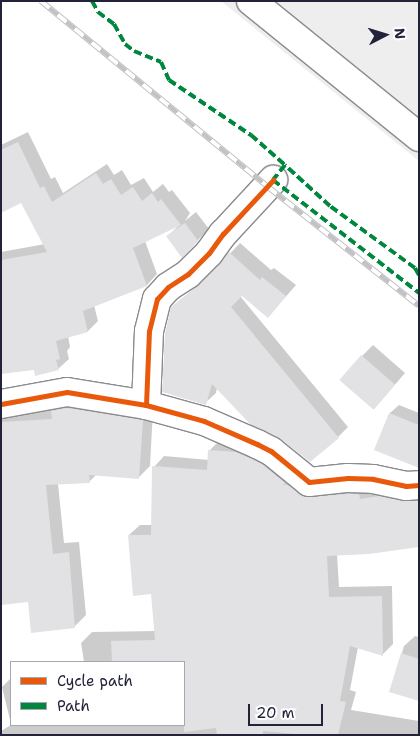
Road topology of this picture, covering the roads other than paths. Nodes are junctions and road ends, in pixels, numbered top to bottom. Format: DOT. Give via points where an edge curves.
graph roads {
  1 [pos="251,1"];
  2 [pos="419,137"];
  3 [pos="273,180"];
  4 [pos="1,404"];
  5 [pos="146,405"];
  6 [pos="419,485"];
  1 -- 2 [label="street"];
  3 -- 5 [label="street" via="223,234 210,254 157,299 149,331"];
  4 -- 5 [label="street" via="67,392"];
  5 -- 6 [label="street" via="204,421 257,444 271,451 309,482 348,478"];
}
